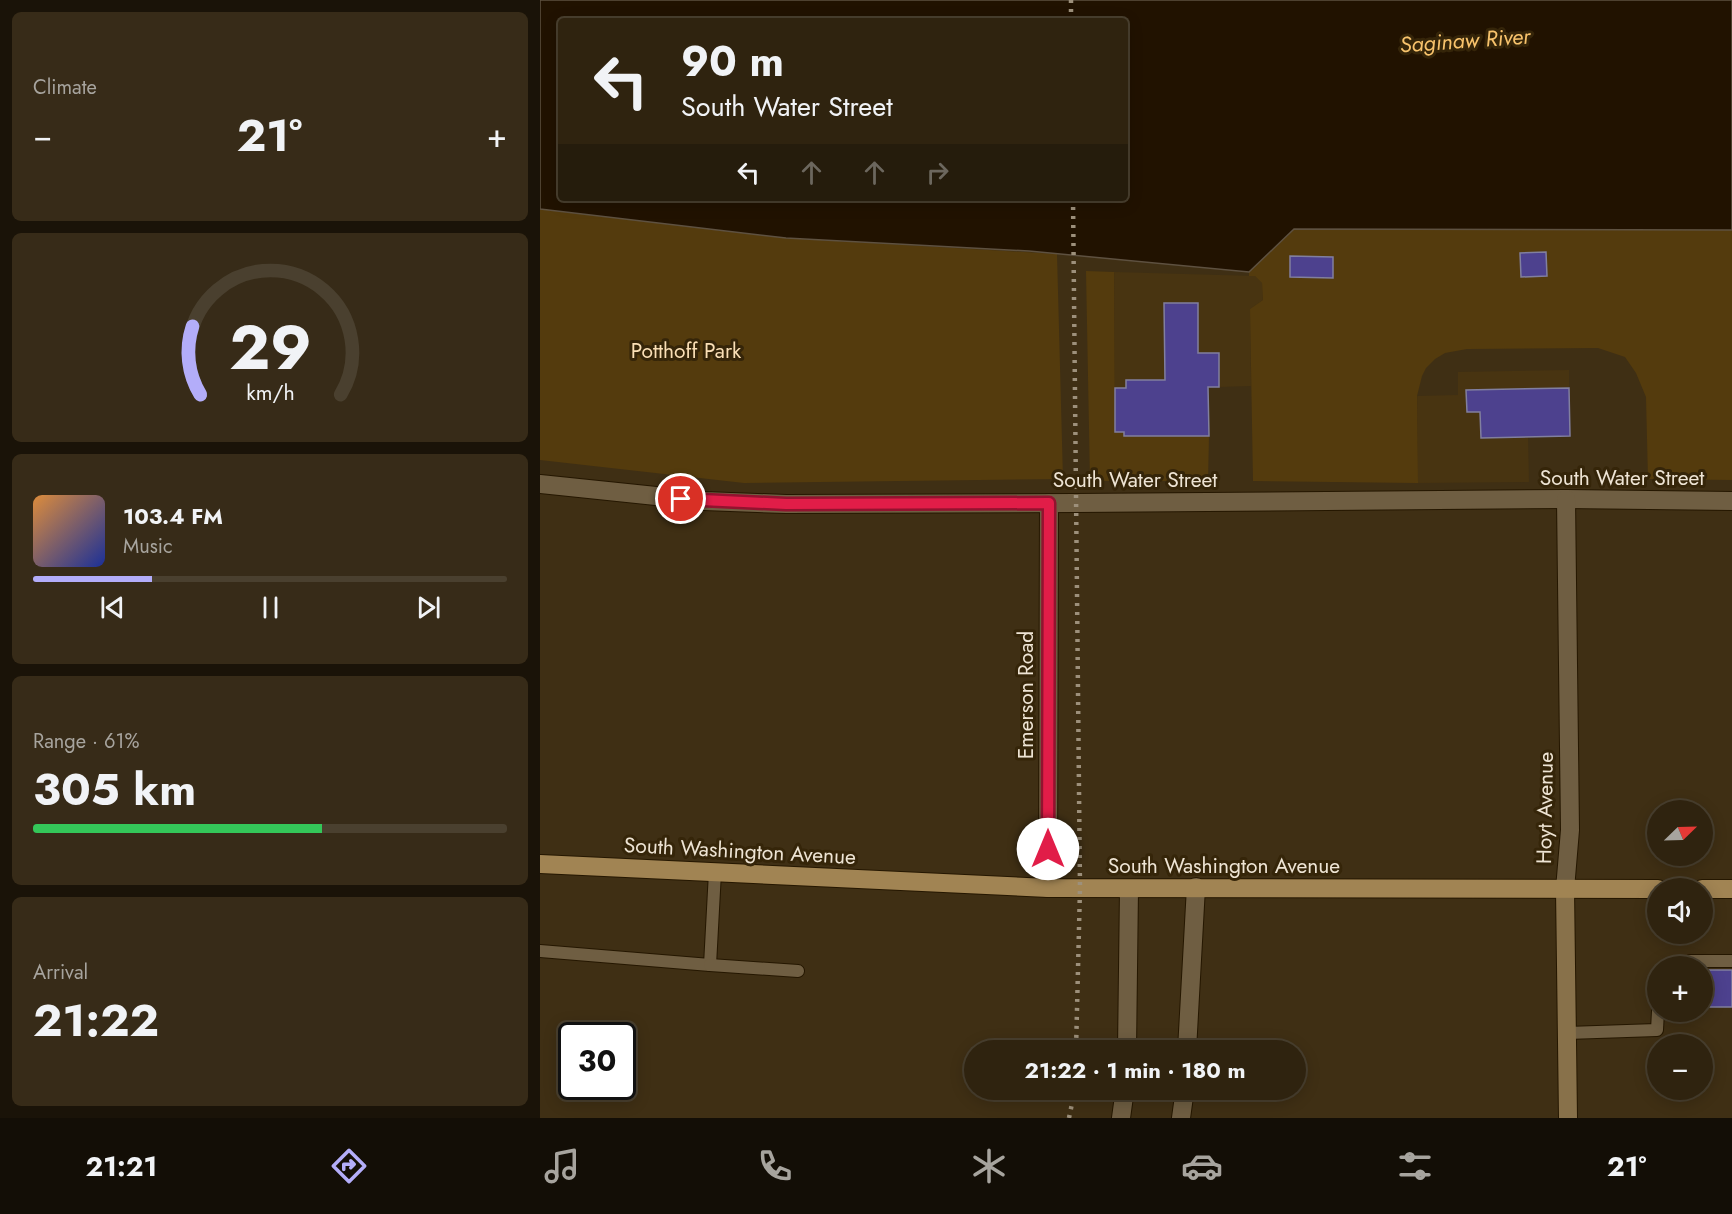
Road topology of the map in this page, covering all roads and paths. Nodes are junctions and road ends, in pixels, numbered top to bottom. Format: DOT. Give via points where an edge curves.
graph roads {
  1 [pos="540,484"];
  2 [pos="1566,499"];
  3 [pos="1732,501"];
  4 [pos="1049,503"];
  5 [pos="540,864"];
  6 [pos="715,872"];
  7 [pos="1048,888"];
  8 [pos="1196,888"];
  9 [pos="1130,889"];
  10 [pos="1565,889"];
  11 [pos="1647,889"];
  12 [pos="1713,889"];
  13 [pos="1732,889"];
  14 [pos="540,951"];
  15 [pos="1713,961"];
  16 [pos="1732,961"];
  17 [pos="710,965"];
  18 [pos="798,971"];
  19 [pos="1657,1022"];
  20 [pos="1567,1033"];
  21 [pos="1127,1040"];
  22 [pos="1188,1040"];
  23 [pos="1123,1100"];
  24 [pos="1183,1100"];
  25 [pos="1121,1118"];
  26 [pos="1181,1118"];
  27 [pos="1568,1118"];
  1 -- 4 [label="street, South Water Street" via="728,502"];
  2 -- 3 [label="street, South Water Street"];
  2 -- 4 [label="street, South Water Street"];
  2 -- 10 [label="street, Hoyt Avenue" via="1570,830"];
  4 -- 7 [label="street, Emerson Road"];
  5 -- 6 [label="main road, South Washington Avenue"];
  6 -- 7 [label="main road, South Washington Avenue"];
  6 -- 17 [label="lane"];
  7 -- 9 [label="main road, South Washington Avenue"];
  8 -- 9 [label="main road, South Washington Avenue"];
  8 -- 10 [label="main road, South Washington Avenue"];
  8 -- 22 [label="street"];
  9 -- 21 [label="street"];
  10 -- 11 [label="main road, South Washington Avenue"];
  10 -- 20 [label="street, Hoyt Avenue"];
  12 -- 13 [label="main road"];
  14 -- 17 [label="lane"];
  15 -- 16 [label="lane"];
  17 -- 18 [label="lane"];
  19 -- 20 [label="lane" via="1657,1030"];
  20 -- 27 [label="street, Hoyt Avenue"];
  23 -- 25 [label="street"];
  24 -- 26 [label="street"];
}
